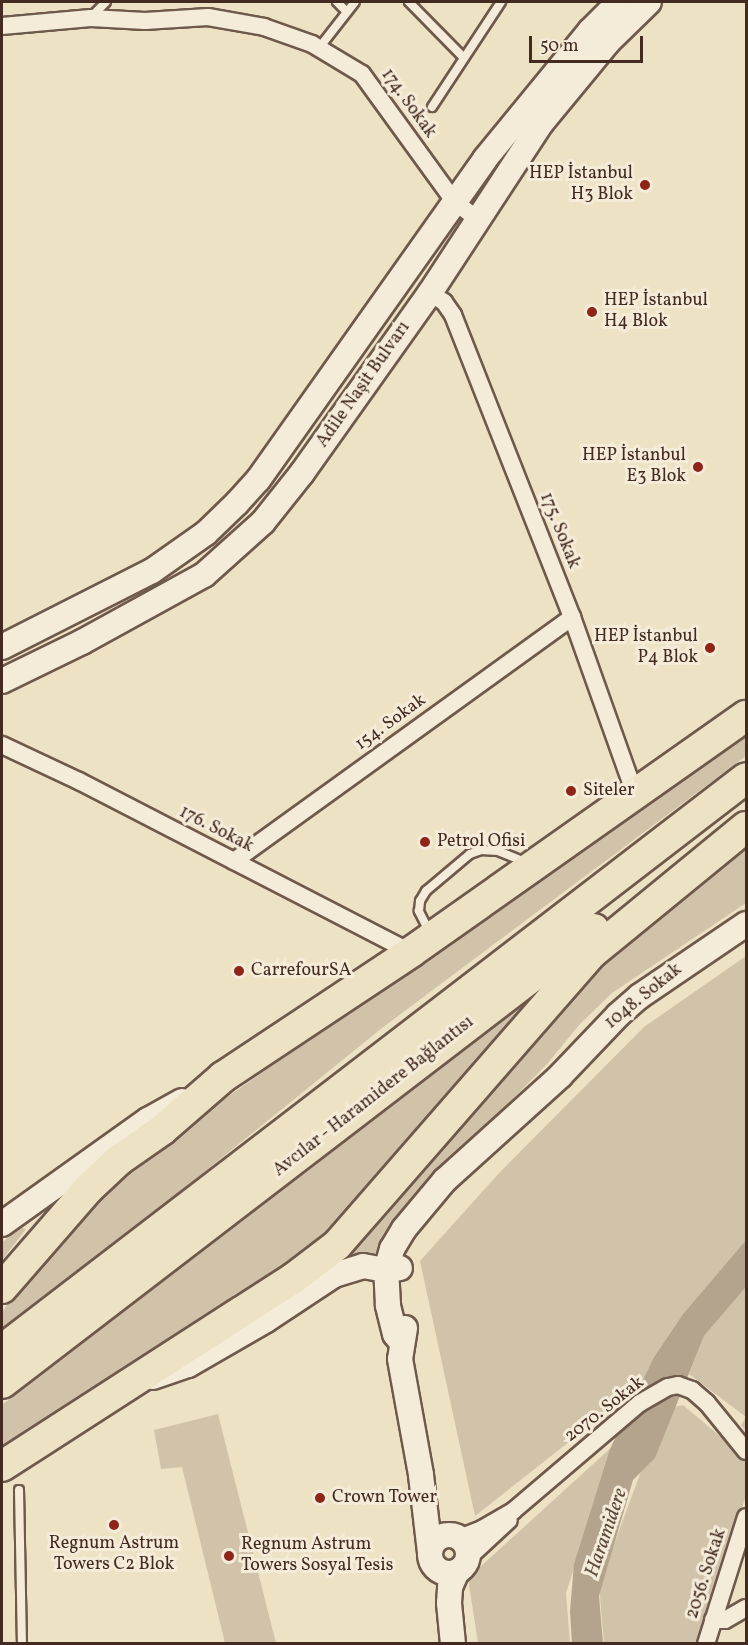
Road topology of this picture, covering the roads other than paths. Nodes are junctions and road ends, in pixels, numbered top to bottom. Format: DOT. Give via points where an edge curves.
graph roads {
  1 [pos="106,2"];
  2 [pos="337,2"];
  3 [pos="355,2"];
  4 [pos="409,2"];
  5 [pos="501,2"];
  6 [pos="619,2"];
  7 [pos="649,2"];
  8 [pos="347,12"];
  9 [pos="91,18"];
  10 [pos="2,26"];
  11 [pos="319,48"];
  12 [pos="463,57"];
  13 [pos="432,107"];
  14 [pos="454,201"];
  15 [pos="478,220"];
  16 [pos="430,293"];
  17 [pos="68,613"];
  18 [pos="572,617"];
  19 [pos="82,642"];
  20 [pos="2,647"];
  21 [pos="2,681"];
  22 [pos="747,716"];
  23 [pos="2,745"];
  24 [pos="747,778"];
  25 [pos="635,794"];
  26 [pos="747,811"];
  27 [pos="747,827"];
  28 [pos="234,861"];
  29 [pos="533,866"];
  30 [pos="747,924"];
  31 [pos="421,944"];
  32 [pos="223,1077"];
  33 [pos="2,1224"];
  34 [pos="393,1269"];
  35 [pos="2,1288"];
  36 [pos="2,1350"];
  37 [pos="137,1382"];
  38 [pos="2,1383"];
  39 [pos="747,1451"];
  40 [pos="2,1466"];
  41 [pos="422,1475"];
  42 [pos="19,1490"];
  43 [pos="747,1517"];
  44 [pos="458,1551"];
  45 [pos="431,1557"];
  46 [pos="747,1608"];
  47 [pos="713,1620"];
  48 [pos="451,1636"];
  49 [pos="22,1644"];
  50 [pos="706,1644"];
  1 -- 9 [label="lane"];
  2 -- 8 [label="lane"];
  3 -- 8 [label="lane"];
  4 -- 12 [label="lane"];
  5 -- 12 [label="lane"];
  6 -- 14 [label="main road, Adile Naşit Bulvarı" via="522,112"];
  7 -- 15 [label="main road, Adile Naşit Bulvarı" via="608,42 542,122"];
  8 -- 11 [label="lane"];
  9 -- 10 [label="street, 174. Sokak"];
  9 -- 11 [label="street, 174. Sokak" via="145,21 208,17 264,27"];
  11 -- 14 [label="street, 174. Sokak" via="362,74"];
  12 -- 13 [label="lane"];
  14 -- 15 [label="street, 174. Sokak"];
  14 -- 17 [label="main road, Adile Naşit Bulvarı" via="258,480 237,503 182,552"];
  15 -- 16 [label="main road, Adile Naşit Bulvarı"];
  16 -- 18 [label="street, 175. Sokak" via="444,302 453,315"];
  16 -- 19 [label="main road, Adile Naşit Bulvarı" via="302,473 233,552 204,575"];
  17 -- 19 [label="main road"];
  17 -- 20 [label="main road, Adile Naşit Bulvarı"];
  18 -- 25 [label="street, 175. Sokak"];
  18 -- 28 [label="street, 154. Sokak"];
  19 -- 21 [label="main road, Adile Naşit Bulvarı"];
  22 -- 25 [label="highway"];
  23 -- 28 [label="street, 176. Sokak"];
  24 -- 36 [label="highway, Avcılar - Haramidere Bağlantısı"];
  25 -- 29 [label="highway"];
  26 -- 38 [label="highway, Avcılar - Haramidere Bağlantısı"];
  27 -- 37 [label="highway" via="592,953 337,1245"];
  28 -- 31 [label="street, 176. Sokak"];
  29 -- 31 [label="highway"];
  29 -- 31 [label="lane" via="498,851 470,854 426,891 420,901"];
  30 -- 34 [label="main road, 1048. Sokak" via="640,996 527,1108 473,1152 397,1239"];
  31 -- 32 [label="highway"];
  32 -- 33 [label="main road" via="148,1120"];
  32 -- 35 [label="highway" via="88,1189"];
  34 -- 37 [label="main road" via="363,1266 334,1275 188,1365"];
  34 -- 41 [label="main road" via="390,1314 394,1334 402,1343 400,1359"];
  37 -- 40 [label="highway"];
  39 -- 44 [label="street, 2070. Sokak" via="692,1390 678,1385 668,1387 640,1403 513,1511 500,1531"];
  41 -- 44 [label="main road" via="433,1512"];
  41 -- 45 [label="main road"];
  42 -- 49 [label="lane"];
  43 -- 47 [label="street, 2056. Sokak"];
  44 -- 45 [label="main road" via="435,1541"];
  44 -- 45 [label="main road" via="440,1571"];
  44 -- 48 [label="main road" via="450,1587"];
  45 -- 48 [label="main road"];
  46 -- 47 [label="street" via="725,1620"];
  47 -- 50 [label="street, 2056. Sokak"];
}
